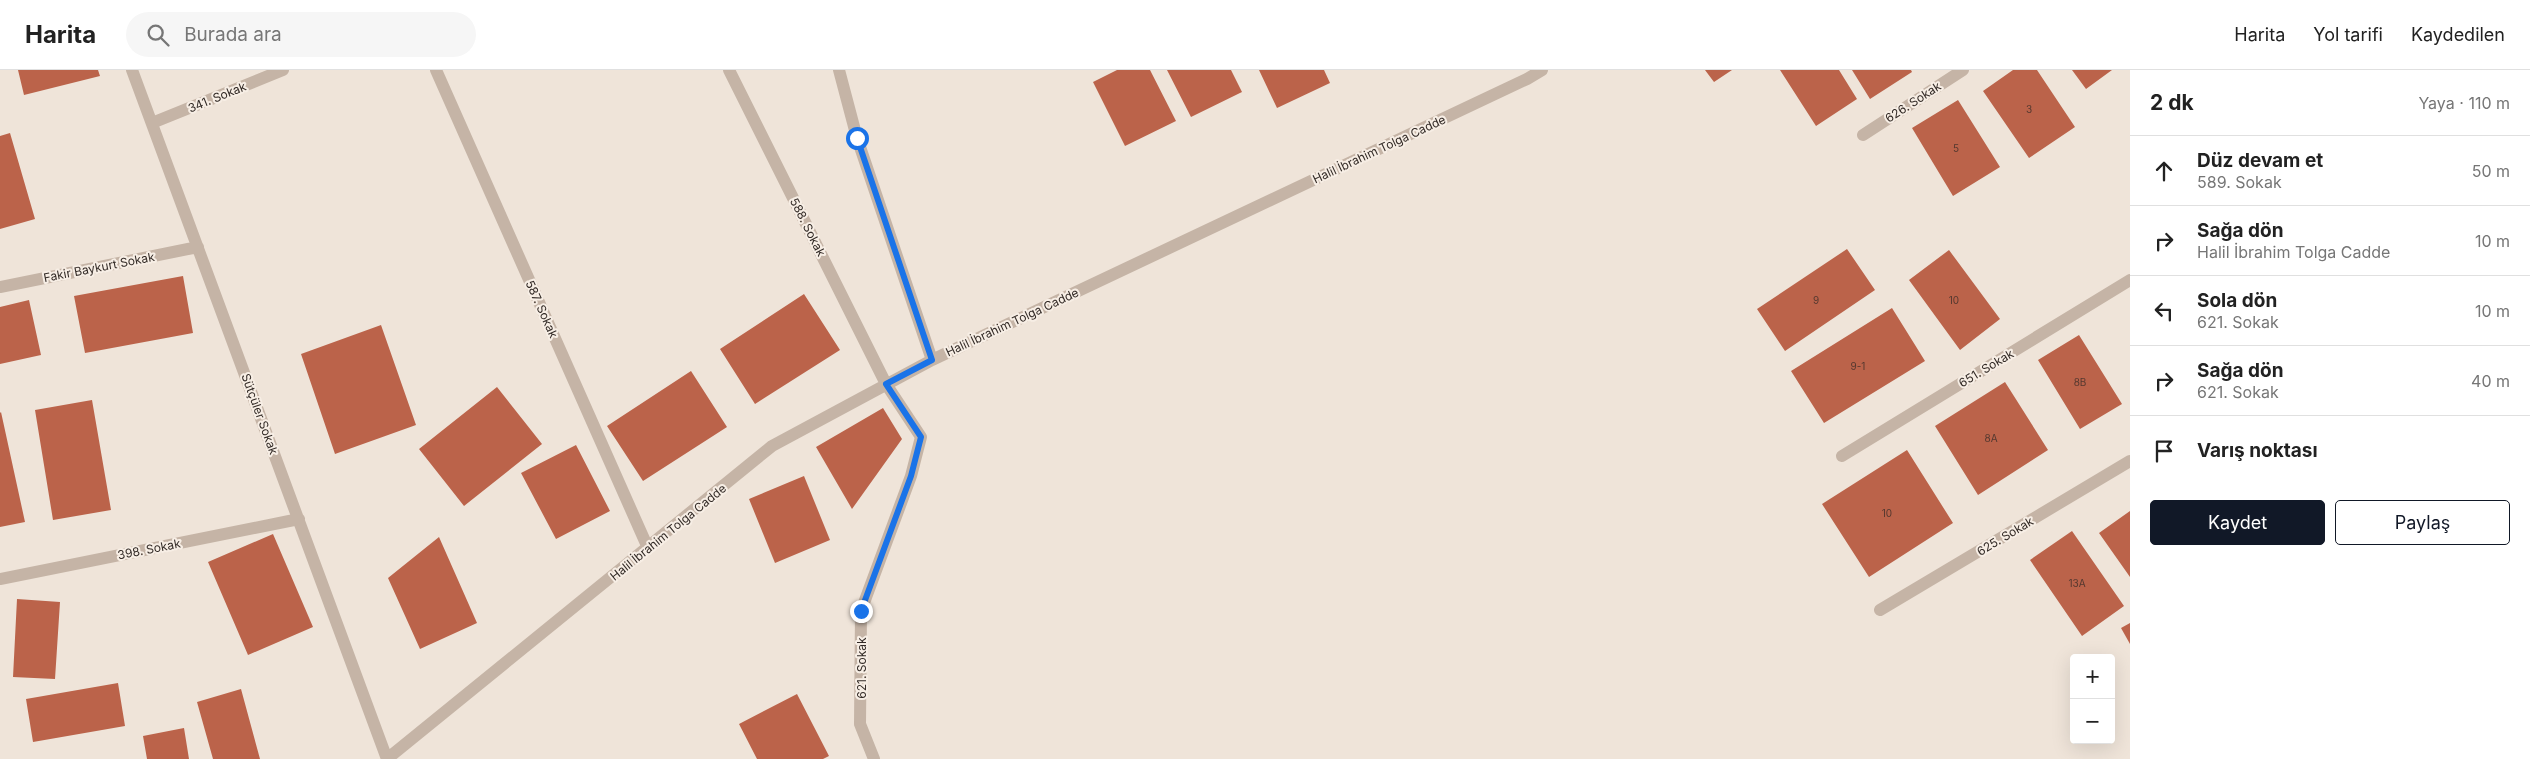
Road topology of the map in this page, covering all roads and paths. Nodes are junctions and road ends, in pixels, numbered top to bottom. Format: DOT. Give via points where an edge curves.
graph roads {
  1 [pos="132,70"];
  2 [pos="283,70"];
  3 [pos="436,70"];
  4 [pos="729,70"];
  5 [pos="839,70"];
  6 [pos="1542,70"];
  7 [pos="1963,70"];
  8 [pos="152,123"];
  9 [pos="1863,135"];
  10 [pos="198,247"];
  11 [pos="2130,280"];
  12 [pos="0,287"];
  13 [pos="932,360"];
  14 [pos="886,384"];
  15 [pos="1842,456"];
  16 [pos="2130,461"];
  17 [pos="299,519"];
  18 [pos="648,548"];
  19 [pos="0,579"];
  20 [pos="1880,610"];
  21 [pos="387,759"];
  22 [pos="874,759"];
  1 -- 8 [label="street, Sütçüler Sokak"];
  2 -- 8 [label="street, 341. Sokak"];
  3 -- 18 [label="street, 587. Sokak"];
  4 -- 14 [label="street, 588. Sokak"];
  5 -- 13 [label="street" via="857,138"];
  6 -- 13 [label="street, Halil İbrahim Tolga Cadde"];
  7 -- 9 [label="street, 626. Sokak"];
  8 -- 10 [label="street, Sütçüler Sokak"];
  10 -- 12 [label="street, Fakir Baykurt Sokak"];
  10 -- 17 [label="street, Sütçüler Sokak"];
  11 -- 15 [label="street, 651. Sokak"];
  13 -- 14 [label="street, Halil İbrahim Tolga Cadde"];
  14 -- 18 [label="street, Halil İbrahim Tolga Cadde" via="772,446"];
  14 -- 22 [label="street, 621. Sokak" via="921,437 911,476 861,611 860,724"];
  16 -- 20 [label="street, 625. Sokak"];
  17 -- 19 [label="street, 398. Sokak"];
  17 -- 21 [label="street, Sütçüler Sokak"];
  18 -- 21 [label="street, Halil İbrahim Tolga Cadde"];
}
